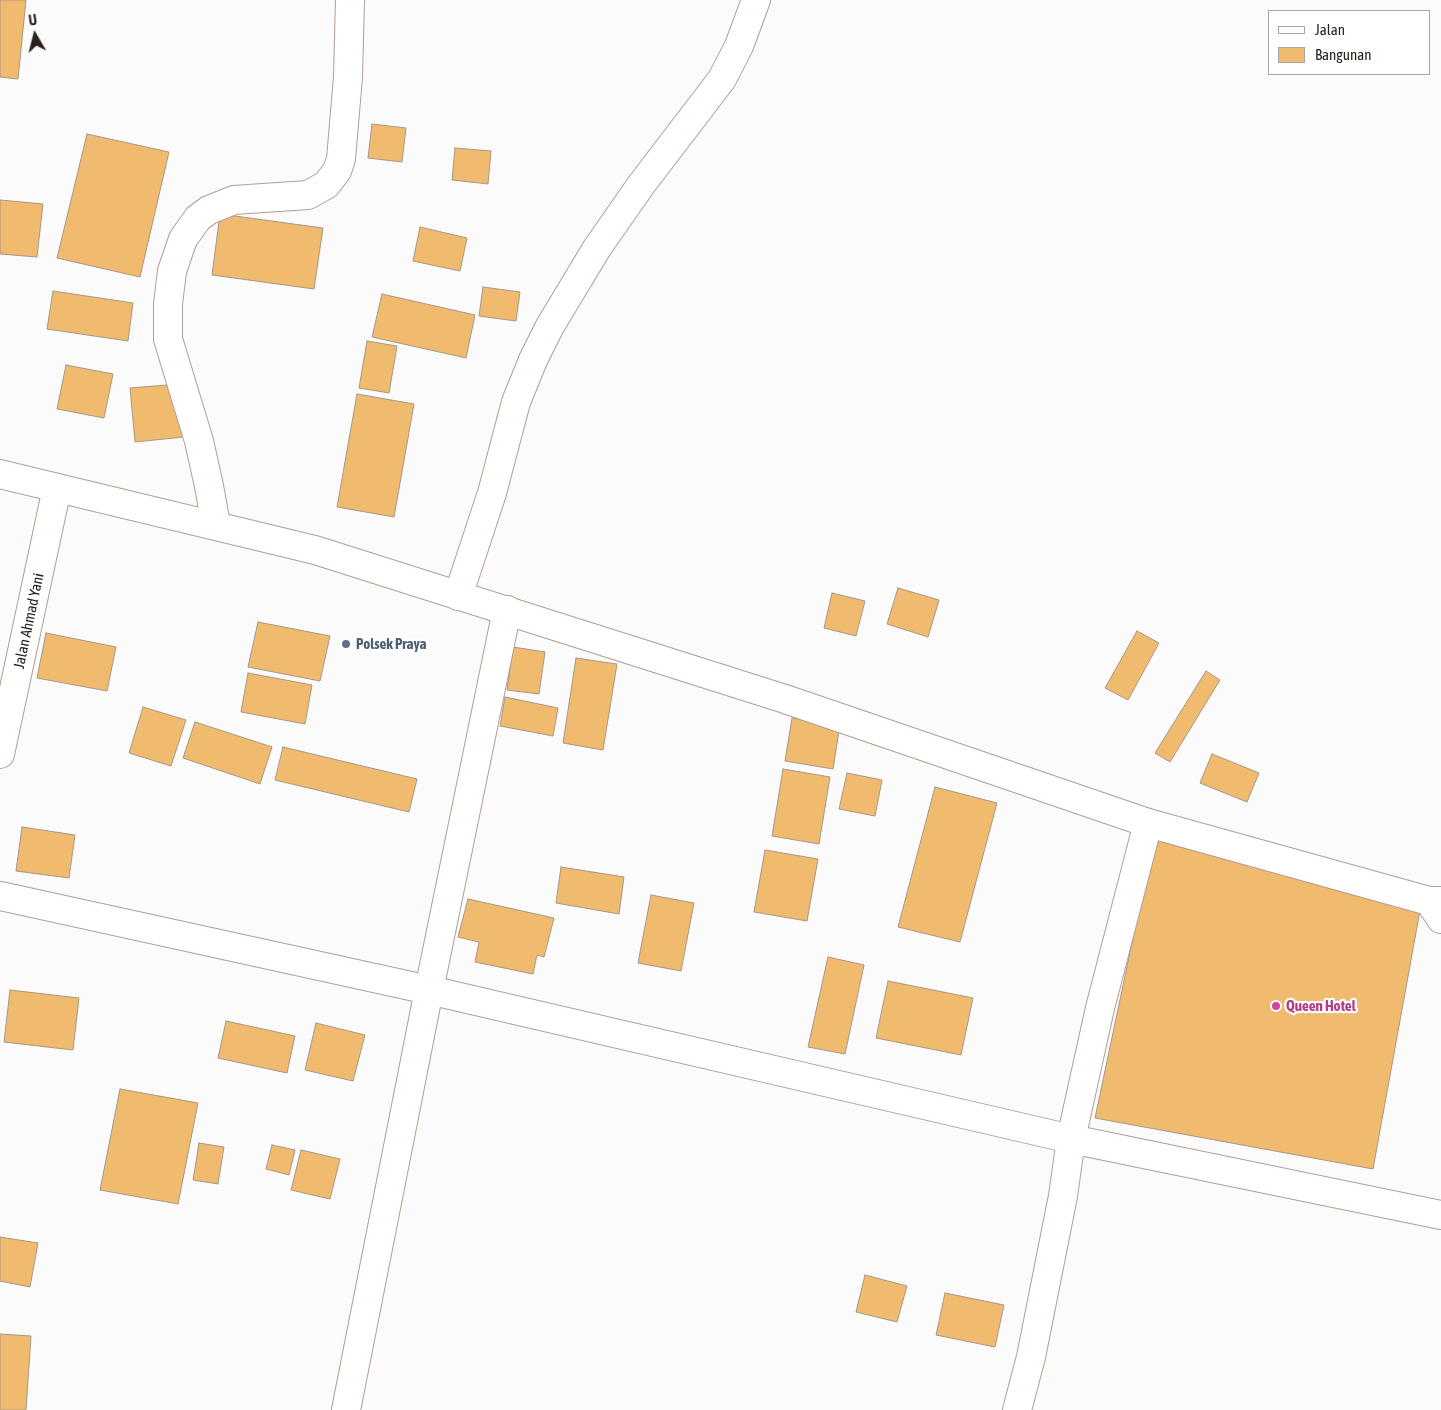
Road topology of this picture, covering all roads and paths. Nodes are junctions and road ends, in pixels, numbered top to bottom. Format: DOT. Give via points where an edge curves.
graph roads {
  1 [pos="350,0"];
  2 [pos="756,0"];
  3 [pos="0,474"];
  4 [pos="57,488"];
  5 [pos="216,525"];
  6 [pos="458,596"];
  7 [pos="507,610"];
  8 [pos="0,754"];
  9 [pos="1148,823"];
  10 [pos="0,896"];
  11 [pos="1437,907"];
  12 [pos="429,990"];
  13 [pos="1071,1139"];
  14 [pos="1441,1215"];
  15 [pos="346,1410"];
  16 [pos="1017,1410"];
  1 -- 5 [label="street" via="342,159 334,176 320,190 308,195 234,200 209,210 198,218 183,239 172,271 168,339 199,441"];
  2 -- 6 [label="street" via="739,46 722,79 597,248 533,360 516,402 492,494"];
  3 -- 4 [label="street"];
  4 -- 5 [label="street"];
  4 -- 8 [label="street, Jalan Ahmad Yani"];
  5 -- 6 [label="street" via="315,550"];
  6 -- 7 [label="street"];
  7 -- 9 [label="street" via="785,699"];
  7 -- 12 [label="street"];
  9 -- 11 [label="street"];
  9 -- 13 [label="street" via="1100,1008"];
  10 -- 12 [label="street"];
  12 -- 13 [label="street"];
  12 -- 15 [label="street"];
  13 -- 14 [label="street"];
  13 -- 16 [label="street" via="1031,1357"];
}
